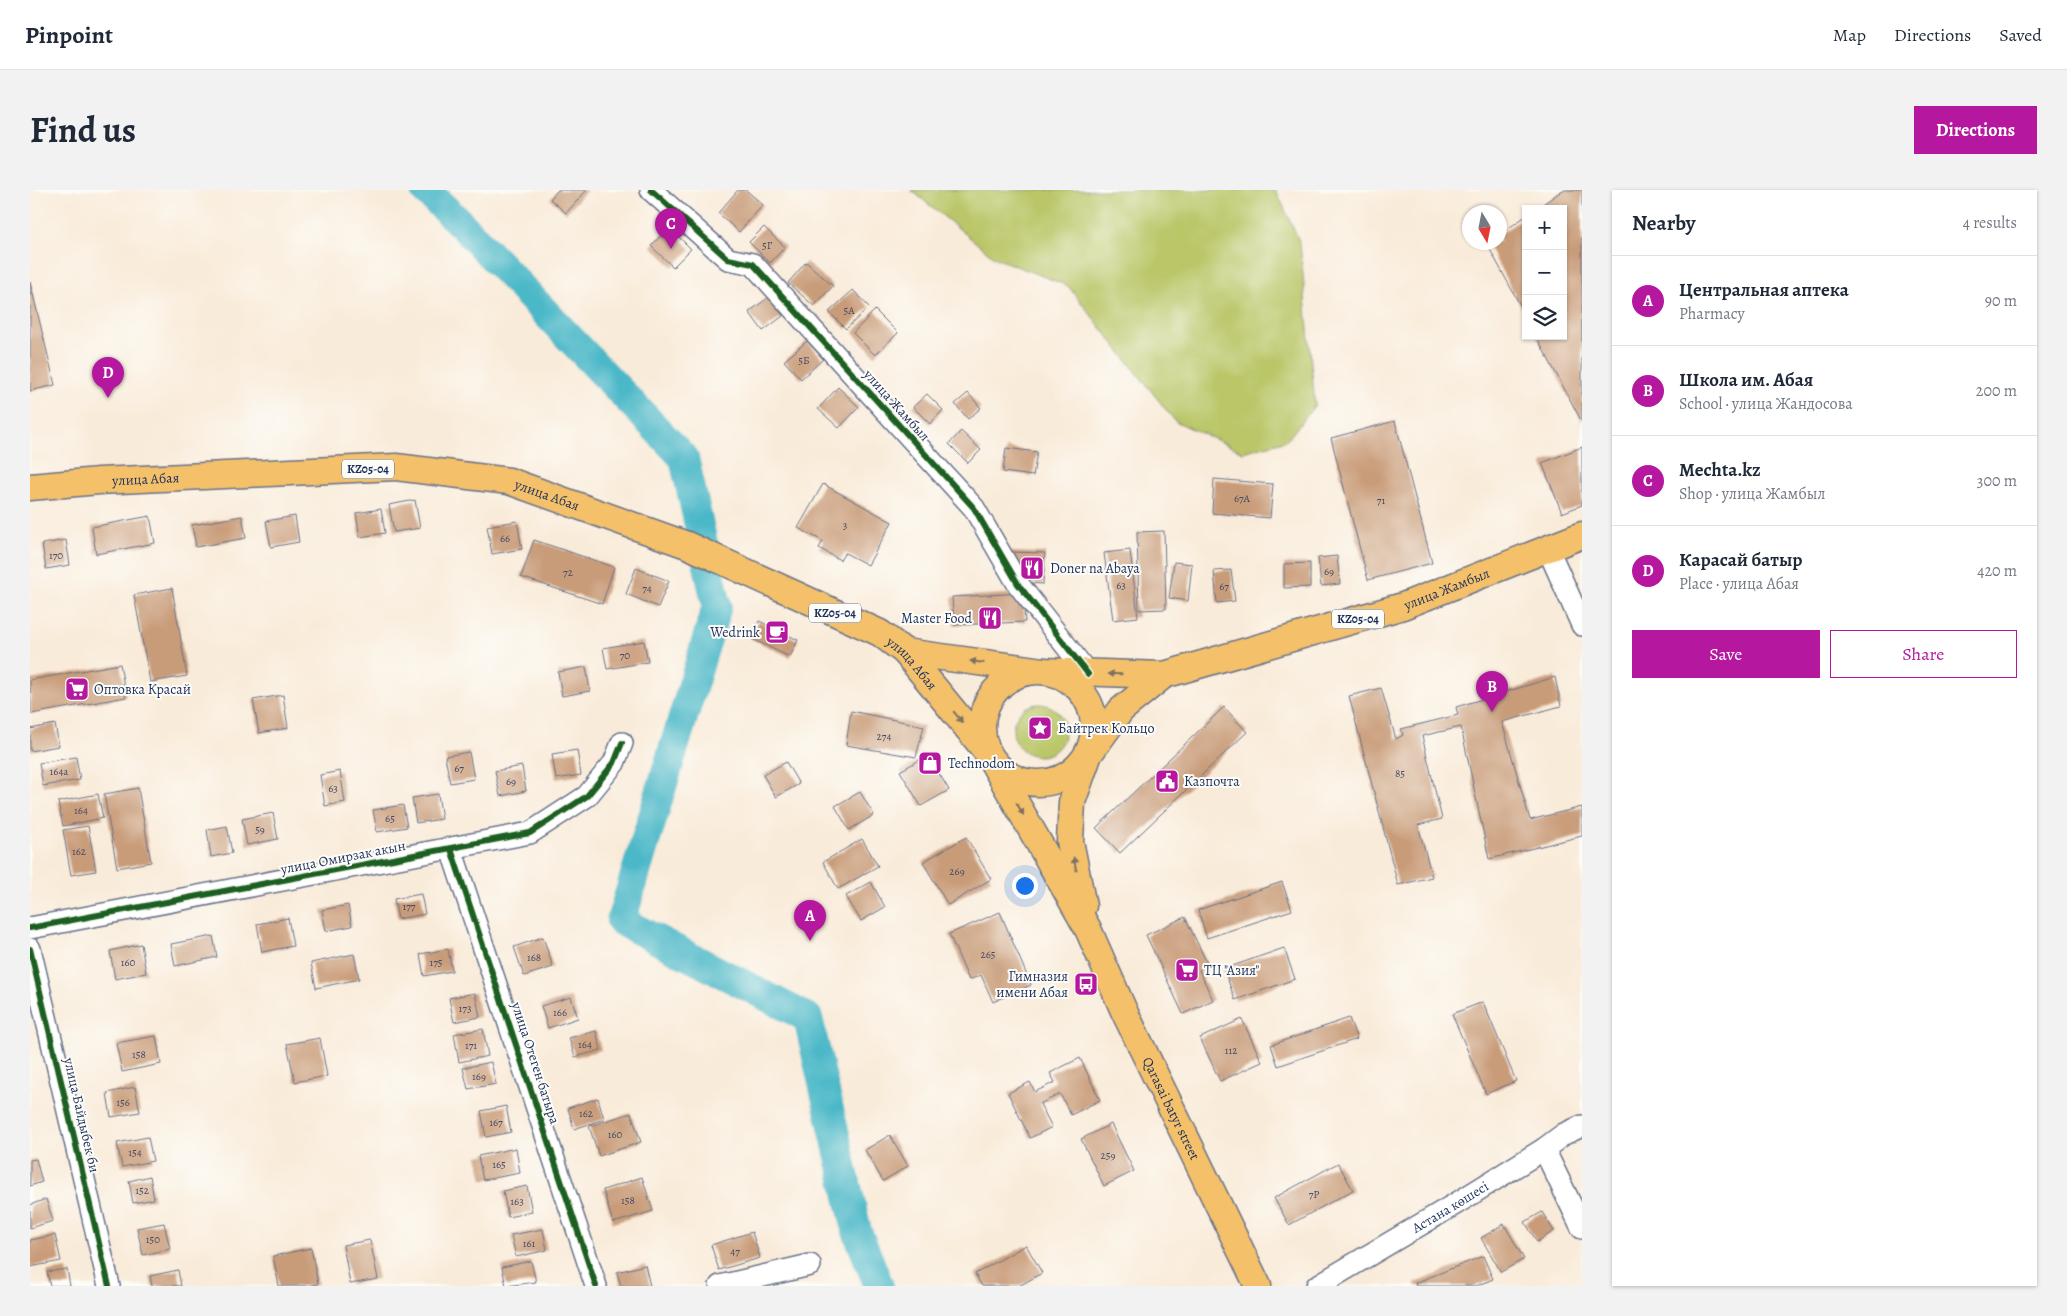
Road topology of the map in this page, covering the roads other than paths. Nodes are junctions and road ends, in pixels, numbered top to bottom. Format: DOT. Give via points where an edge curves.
graph roads {
  1 [pos="651,190"];
  2 [pos="30,487"];
  3 [pos="1582,534"];
  4 [pos="1548,549"];
  5 [pos="1582,625"];
  6 [pos="905,652"];
  7 [pos="1043,671"];
  8 [pos="1088,674"];
  9 [pos="1164,676"];
  10 [pos="622,743"];
  11 [pos="987,752"];
  12 [pos="1089,754"];
  13 [pos="451,849"];
  14 [pos="30,928"];
  15 [pos="1088,929"];
  16 [pos="30,949"];
  17 [pos="1582,1126"];
  18 [pos="1544,1149"];
  19 [pos="1582,1228"];
  20 [pos="810,1265"];
  21 [pos="109,1286"];
  22 [pos="596,1286"];
  23 [pos="720,1286"];
  24 [pos="1258,1286"];
  25 [pos="1317,1286"];
  1 -- 8 [label="street, улица Жамбыл" via="728,259 753,264 974,508 1018,584"];
  2 -- 6 [label="main road, улица Абая / KZ05-04" via="396,467 509,481 687,545 880,633"];
  3 -- 4 [label="main road, улица Жамбыл / KZ05-04"];
  4 -- 5 [label="street"];
  4 -- 9 [label="main road, улица Жамбыл / KZ05-04" via="1403,606"];
  7 -- 6 [label="main road, улица Жамбыл / KZ05-04, one-way"];
  6 -- 11 [label="main road, улица Абая / KZ05-04, one-way"];
  7 -- 8 [label="main road, улица Жамбыл / KZ05-04"];
  7 -- 11 [label="main road, KZ05-04" via="1026,672 1010,678 987,702 982,719 982,736"];
  7 -- 12 [label="main road, KZ05-04" via="1061,675 1077,686 1088,700 1095,736"];
  9 -- 8 [label="main road, улица Жамбыл / KZ05-04, one-way"];
  9 -- 12 [label="main road, улица Жамбыл / KZ05-04" via="1121,710"];
  10 -- 13 [label="street, улица Омирзак акын" via="614,763 587,796 530,833"];
  11 -- 12 [label="main road, KZ05-04" via="1011,777 1037,784 1063,778 1078,768"];
  11 -- 15 [label="main road, one-way"];
  15 -- 12 [label="main road, one-way" via="1070,841 1072,802"];
  13 -- 14 [label="street, улица Омирзак акын"];
  13 -- 22 [label="street, улица Отеген батыра"];
  15 -- 24 [label="main road, Qarasai batyr street" via="1124,1012"];
  16 -- 21 [label="street, улица Байдыбек би"];
  17 -- 18 [label="street, Астана көшесі"];
  18 -- 19 [label="street"];
  18 -- 25 [label="street, Астана көшесі"];
  20 -- 23 [label="street"];
}
